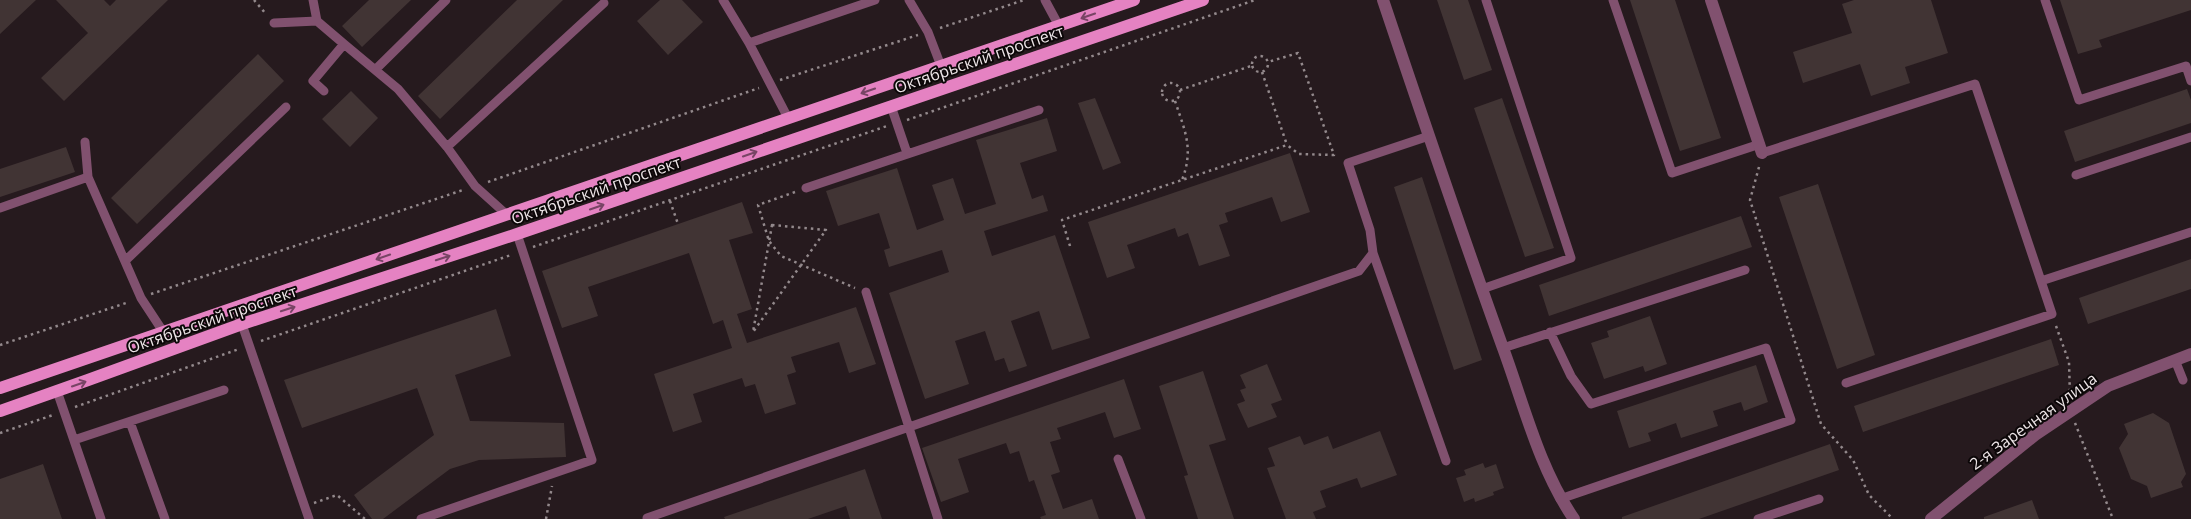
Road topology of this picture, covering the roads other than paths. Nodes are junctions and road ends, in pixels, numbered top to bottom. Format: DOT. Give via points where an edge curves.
graph roads {
  1 [pos="313,0"];
  2 [pos="446,0"];
  3 [pos="723,0"];
  4 [pos="875,0"];
  5 [pos="909,0"];
  6 [pos="1045,0"];
  7 [pos="1134,0"];
  8 [pos="1203,0"];
  9 [pos="1383,0"];
  10 [pos="1486,0"];
  11 [pos="1613,0"];
  12 [pos="1711,0"];
  13 [pos="2045,0"];
  14 [pos="604,3"];
  15 [pos="317,21"];
  16 [pos="274,23"];
  17 [pos="1059,26"];
  18 [pos="749,43"];
  19 [pos="344,44"];
  20 [pos="941,66"];
  21 [pos="376,69"];
  22 [pos="2191,82"];
  23 [pos="324,92"];
  24 [pos="891,106"];
  25 [pos="286,107"];
  26 [pos="1039,110"];
  27 [pos="788,118"];
  28 [pos="1428,136"];
  29 [pos="2191,137"];
  30 [pos="85,142"];
  31 [pos="447,147"];
  32 [pos="1761,149"];
  33 [pos="907,153"];
  34 [pos="2076,176"];
  35 [pos="88,177"];
  36 [pos="806,188"];
  37 [pos="0,208"];
  38 [pos="506,214"];
  39 [pos="2191,232"];
  40 [pos="517,234"];
  41 [pos="1373,253"];
  42 [pos="126,261"];
  43 [pos="1746,270"];
  44 [pos="2041,281"];
  45 [pos="1482,290"];
  46 [pos="866,292"];
  47 [pos="236,308"];
  48 [pos="242,324"];
  49 [pos="1550,332"];
  50 [pos="164,333"];
  51 [pos="1503,348"];
  52 [pos="2191,354"];
  53 [pos="2175,360"];
  54 [pos="2183,380"];
  55 [pos="1846,383"];
  56 [pos="0,388"];
  57 [pos="224,390"];
  58 [pos="57,391"];
  59 [pos="0,411"];
  60 [pos="130,422"];
  61 [pos="908,428"];
  62 [pos="74,440"];
  63 [pos="1118,459"];
  64 [pos="1446,461"];
  65 [pos="1560,499"];
  66 [pos="1819,499"];
  67 [pos="1944,514"];
  68 [pos="101,519"];
  69 [pos="165,519"];
  70 [pos="309,519"];
  71 [pos="421,519"];
  72 [pos="648,519"];
  73 [pos="938,519"];
  74 [pos="1141,519"];
  75 [pos="1574,519"];
  76 [pos="1758,519"];
  77 [pos="1931,519"];
  1 -- 15 [label="lane"];
  2 -- 21 [label="lane"];
  3 -- 18 [label="lane"];
  4 -- 18 [label="lane"];
  5 -- 20 [label="lane" via="928,32"];
  6 -- 17 [label="lane"];
  7 -- 17 [label="main road, Октябрьский проспект, one-way"];
  8 -- 24 [label="main road, Октябрьский проспект"];
  9 -- 28 [label="street"];
  10 -- 45 [label="lane" via="1571,258"];
  11 -- 32 [label="lane" via="1672,173"];
  12 -- 32 [label="street"];
  13 -- 22 [label="lane" via="2079,100 2186,66"];
  14 -- 31 [label="lane"];
  15 -- 16 [label="lane"];
  15 -- 19 [label="lane"];
  17 -- 20 [label="main road, Октябрьский проспект"];
  18 -- 27 [label="lane"];
  19 -- 21 [label="lane"];
  19 -- 23 [label="lane" via="313,81"];
  20 -- 27 [label="main road, Октябрьский проспект, one-way"];
  21 -- 31 [label="lane"];
  24 -- 33 [label="lane"];
  40 -- 24 [label="main road, Октябрьский проспект, one-way"];
  25 -- 42 [label="lane"];
  26 -- 33 [label="lane"];
  27 -- 38 [label="main road, Октябрьский проспект"];
  28 -- 41 [label="lane" via="1348,163 1370,230"];
  28 -- 45 [label="street"];
  29 -- 34 [label="lane"];
  30 -- 35 [label="lane"];
  31 -- 38 [label="lane" via="475,186"];
  32 -- 44 [label="lane" via="1975,84"];
  33 -- 36 [label="lane"];
  35 -- 37 [label="lane"];
  35 -- 42 [label="lane"];
  38 -- 47 [label="main road, Октябрьский проспект, one-way"];
  39 -- 44 [label="lane"];
  48 -- 40 [label="main road, Октябрьский проспект, one-way"];
  40 -- 71 [label="lane" via="592,460"];
  41 -- 61 [label="lane" via="1359,271"];
  41 -- 64 [label="lane"];
  42 -- 50 [label="lane" via="141,298"];
  43 -- 49 [label="lane"];
  44 -- 55 [label="lane" via="2052,314"];
  45 -- 51 [label="street"];
  46 -- 61 [label="lane"];
  47 -- 48 [label="lane"];
  47 -- 50 [label="main road, Октябрьский проспект"];
  58 -- 48 [label="main road, Октябрьский проспект, one-way"];
  48 -- 70 [label="lane"];
  49 -- 51 [label="lane"];
  49 -- 65 [label="lane" via="1571,376 1591,404 1766,348 1790,420"];
  50 -- 56 [label="main road, Октябрьский проспект"];
  51 -- 65 [label="street"];
  52 -- 53 [label="street, 2-я Заречная улица"];
  53 -- 54 [label="lane"];
  53 -- 67 [label="street, 2-я Заречная улица" via="2108,386 2033,436"];
  57 -- 60 [label="lane"];
  58 -- 59 [label="main road, Октябрьский проспект"];
  58 -- 62 [label="lane"];
  60 -- 62 [label="lane"];
  60 -- 69 [label="lane"];
  61 -- 72 [label="lane"];
  61 -- 73 [label="lane"];
  62 -- 68 [label="lane"];
  63 -- 74 [label="lane"];
  65 -- 75 [label="street"];
  66 -- 76 [label="lane"];
  67 -- 77 [label="street, 2-я Заречная улица"];
}
